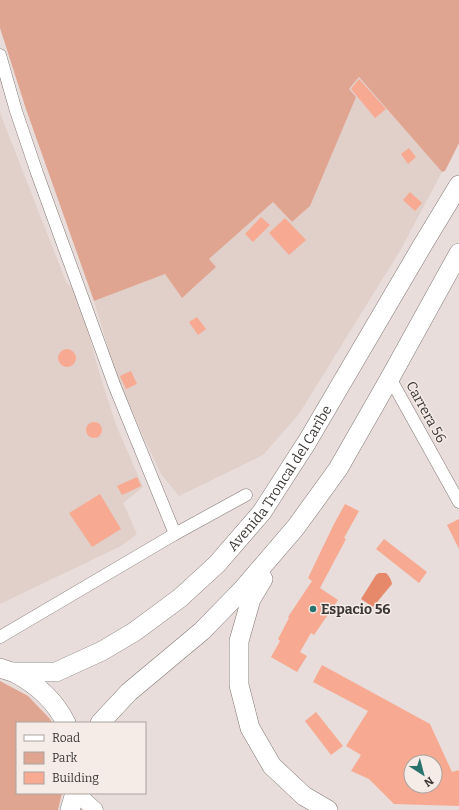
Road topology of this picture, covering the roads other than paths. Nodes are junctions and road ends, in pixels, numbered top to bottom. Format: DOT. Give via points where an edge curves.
graph roads {
  1 [pos="0,55"];
  2 [pos="459,185"];
  3 [pos="459,253"];
  4 [pos="390,378"];
  5 [pos="246,495"];
  6 [pos="459,502"];
  7 [pos="296,527"];
  8 [pos="176,534"];
  9 [pos="0,637"];
  10 [pos="7,670"];
  11 [pos="66,722"];
  12 [pos="101,722"];
  13 [pos="75,794"];
  14 [pos="81,794"];
  15 [pos="70,810"];
  16 [pos="95,810"];
  17 [pos="328,810"];
  1 -- 8 [label="street" via="37,173 112,379"];
  2 -- 10 [label="highway, Avenida Troncal del Caribe" via="262,512 217,564 180,598 134,632 102,651 56,672"];
  3 -- 4 [label="highway"];
  4 -- 6 [label="street, Carrera 56"];
  4 -- 7 [label="highway" via="338,469"];
  5 -- 8 [label="street"];
  7 -- 12 [label="highway" via="242,590 202,631 129,692"];
  7 -- 17 [label="highway" via="251,598 239,641 239,685 250,728 272,766 304,796"];
  8 -- 9 [label="street"];
  10 -- 11 [label="highway" via="33,684 50,699"];
  13 -- 15 [label="highway"];
  14 -- 16 [label="main road"];
}
